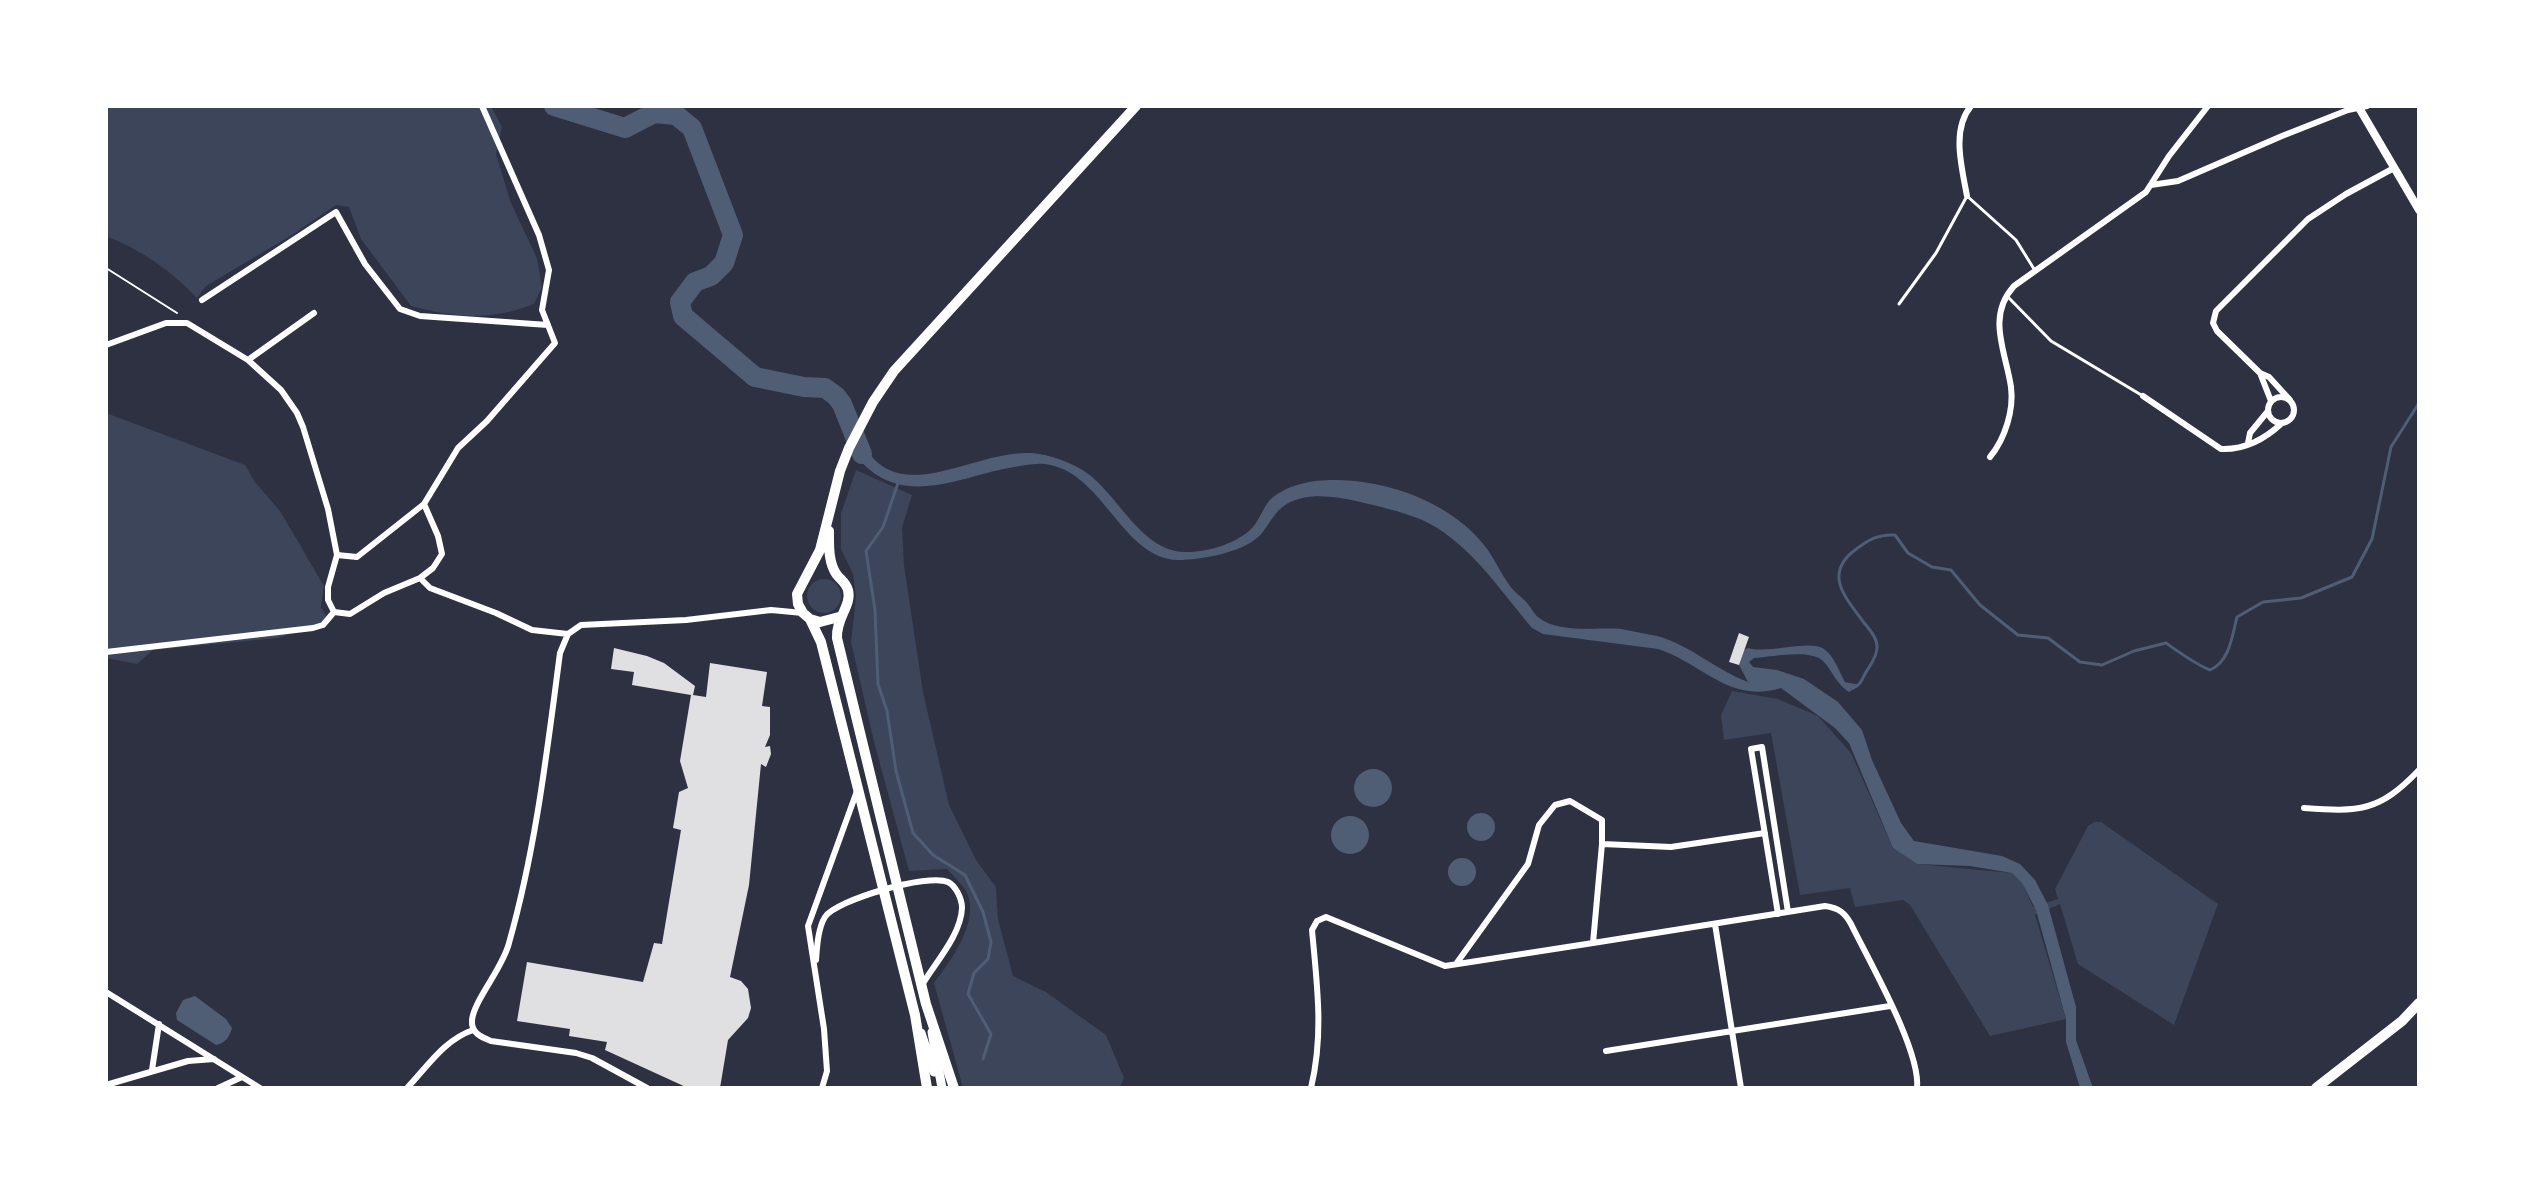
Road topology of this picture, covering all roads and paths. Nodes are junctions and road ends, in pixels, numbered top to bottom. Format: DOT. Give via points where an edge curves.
graph roads {
  1 [pos="482,106"];
  2 [pos="1136,106"];
  3 [pos="1971,106"];
  4 [pos="2208,106"];
  5 [pos="2362,107"];
  6 [pos="2394,168"];
  7 [pos="2151,185"];
  8 [pos="1967,196"];
  9 [pos="2419,210"];
  10 [pos="106,268"];
  11 [pos="2035,270"];
  12 [pos="2006,295"];
  13 [pos="202,300"];
  14 [pos="1899,304"];
  15 [pos="314,313"];
  16 [pos="187,323"];
  17 [pos="548,325"];
  18 [pos="106,345"];
  19 [pos="248,360"];
  20 [pos="2260,373"];
  21 [pos="2143,396"];
  22 [pos="2290,400"];
  23 [pos="2271,401"];
  24 [pos="2268,411"];
  25 [pos="2282,423"];
  26 [pos="2248,443"];
  27 [pos="1990,457"];
  28 [pos="424,504"];
  29 [pos="829,517"];
  30 [pos="337,555"];
  31 [pos="836,574"];
  32 [pos="807,576"];
  33 [pos="420,578"];
  34 [pos="334,612"];
  35 [pos="806,616"];
  36 [pos="839,617"];
  37 [pos="568,634"];
  38 [pos="106,652"];
  39 [pos="2419,770"];
  40 [pos="857,789"];
  41 [pos="2304,808"];
  42 [pos="1765,833"];
  43 [pos="1602,844"];
  44 [pos="1788,912"];
  45 [pos="1778,914"];
  46 [pos="1715,924"];
  47 [pos="1593,943"];
  48 [pos="815,963"];
  49 [pos="1456,964"];
  50 [pos="922,985"];
  51 [pos="106,992"];
  52 [pos="2419,1003"];
  53 [pos="926,1004"];
  54 [pos="1890,1006"];
  55 [pos="2419,1012"];
  56 [pos="915,1015"];
  57 [pos="2402,1021"];
  58 [pos="159,1024"];
  59 [pos="473,1030"];
  60 [pos="1732,1032"];
  61 [pos="1606,1051"];
  62 [pos="214,1059"];
  63 [pos="152,1070"];
  64 [pos="242,1077"];
  65 [pos="106,1085"];
  66 [pos="218,1088"];
  67 [pos="260,1088"];
  68 [pos="407,1088"];
  69 [pos="647,1088"];
  70 [pos="822,1088"];
  71 [pos="927,1088"];
  72 [pos="941,1088"];
  73 [pos="954,1088"];
  74 [pos="1311,1088"];
  75 [pos="1741,1088"];
  76 [pos="1917,1088"];
  77 [pos="2316,1088"];
  1 -- 17 [label="street" via="549,270 542,310"];
  2 -- 29 [label="main road" via="914,346 873,402 840,471"];
  3 -- 8 [label="street" via="1960,129"];
  4 -- 7 [label="street"];
  5 -- 6 [label="street"];
  5 -- 7 [label="street" via="2178,181"];
  6 -- 9 [label="street"];
  6 -- 20 [label="street" via="2308,219 2216,311 2217,331"];
  7 -- 11 [label="street"];
  8 -- 11 [label="lane" via="2016,240"];
  8 -- 14 [label="lane" via="1955,223"];
  10 -- 16 [label="path"];
  11 -- 12 [label="street"];
  12 -- 21 [label="lane" via="2051,341"];
  12 -- 27 [label="street" via="1998,334 2012,403"];
  13 -- 17 [label="street" via="336,212 365,264 400,309 420,316"];
  15 -- 19 [label="street"];
  16 -- 18 [label="street" via="166,323"];
  16 -- 19 [label="street"];
  17 -- 28 [label="street" via="555,343 458,448"];
  19 -- 30 [label="street" via="297,413"];
  20 -- 22 [label="street"];
  20 -- 23 [label="street"];
  21 -- 26 [label="street" via="2221,449 2236,450"];
  22 -- 23 [label="street"];
  22 -- 25 [label="street" via="2293,416"];
  23 -- 24 [label="street"];
  24 -- 25 [label="street" via="2271,419"];
  24 -- 26 [label="street"];
  25 -- 26 [label="street"];
  28 -- 30 [label="street" via="357,557"];
  28 -- 33 [label="street" via="442,554"];
  29 -- 31 [label="main road" via="829,556"];
  29 -- 32 [label="main road"];
  30 -- 34 [label="street" via="328,587"];
  31 -- 32 [label="main road" via="816,571"];
  31 -- 36 [label="main road" via="849,599"];
  32 -- 35 [label="main road" via="797,594"];
  33 -- 34 [label="street" via="350,614"];
  33 -- 37 [label="street" via="430,588 532,630"];
  34 -- 38 [label="street" via="313,628"];
  35 -- 36 [label="main road" via="820,622"];
  35 -- 37 [label="street" via="771,610 581,625"];
  35 -- 40 [label="main road" via="821,642"];
  36 -- 50 [label="main road" via="837,638"];
  37 -- 59 [label="street" via="560,653 524,891 507,953 472,1021"];
  39 -- 41 [label="street" via="2370,808"];
  40 -- 48 [label="street" via="808,926"];
  40 -- 56 [label="main road"];
  42 -- 43 [label="street" via="1671,847"];
  42 -- 44 [label="street" via="1751,749 1762,747"];
  42 -- 45 [label="street"];
  43 -- 47 [label="street"];
  43 -- 49 [label="street" via="1602,820 1570,801 1555,805 1539,825 1528,864"];
  44 -- 45 [label="street"];
  44 -- 54 [label="street" via="1825,906 1846,915"];
  45 -- 46 [label="street"];
  46 -- 47 [label="street"];
  46 -- 60 [label="street"];
  47 -- 49 [label="street"];
  48 -- 50 [label="street" via="825,917 841,904 914,882 949,882 962,907 955,930"];
  48 -- 70 [label="street" via="827,1071"];
  49 -- 74 [label="street" via="1445,966 1326,917 1317,921 1312,930 1321,1019"];
  50 -- 53 [label="main road"];
  51 -- 58 [label="street"];
  52 -- 57 [label="main road"];
  53 -- 72 [label="main road"];
  53 -- 73 [label="main road"];
  54 -- 60 [label="street"];
  54 -- 76 [label="street" via="1912,1052"];
  55 -- 57 [label="main road"];
  56 -- 71 [label="main road"];
  56 -- 72 [label="main road"];
  57 -- 77 [label="main road"];
  58 -- 62 [label="street"];
  58 -- 63 [label="street"];
  59 -- 68 [label="street" via="440,1050"];
  59 -- 69 [label="street" via="491,1041 592,1058"];
  60 -- 61 [label="street"];
  60 -- 75 [label="street"];
  62 -- 63 [label="street"];
  62 -- 64 [label="street"];
  63 -- 65 [label="street"];
  64 -- 66 [label="street"];
  64 -- 67 [label="street"];
}
